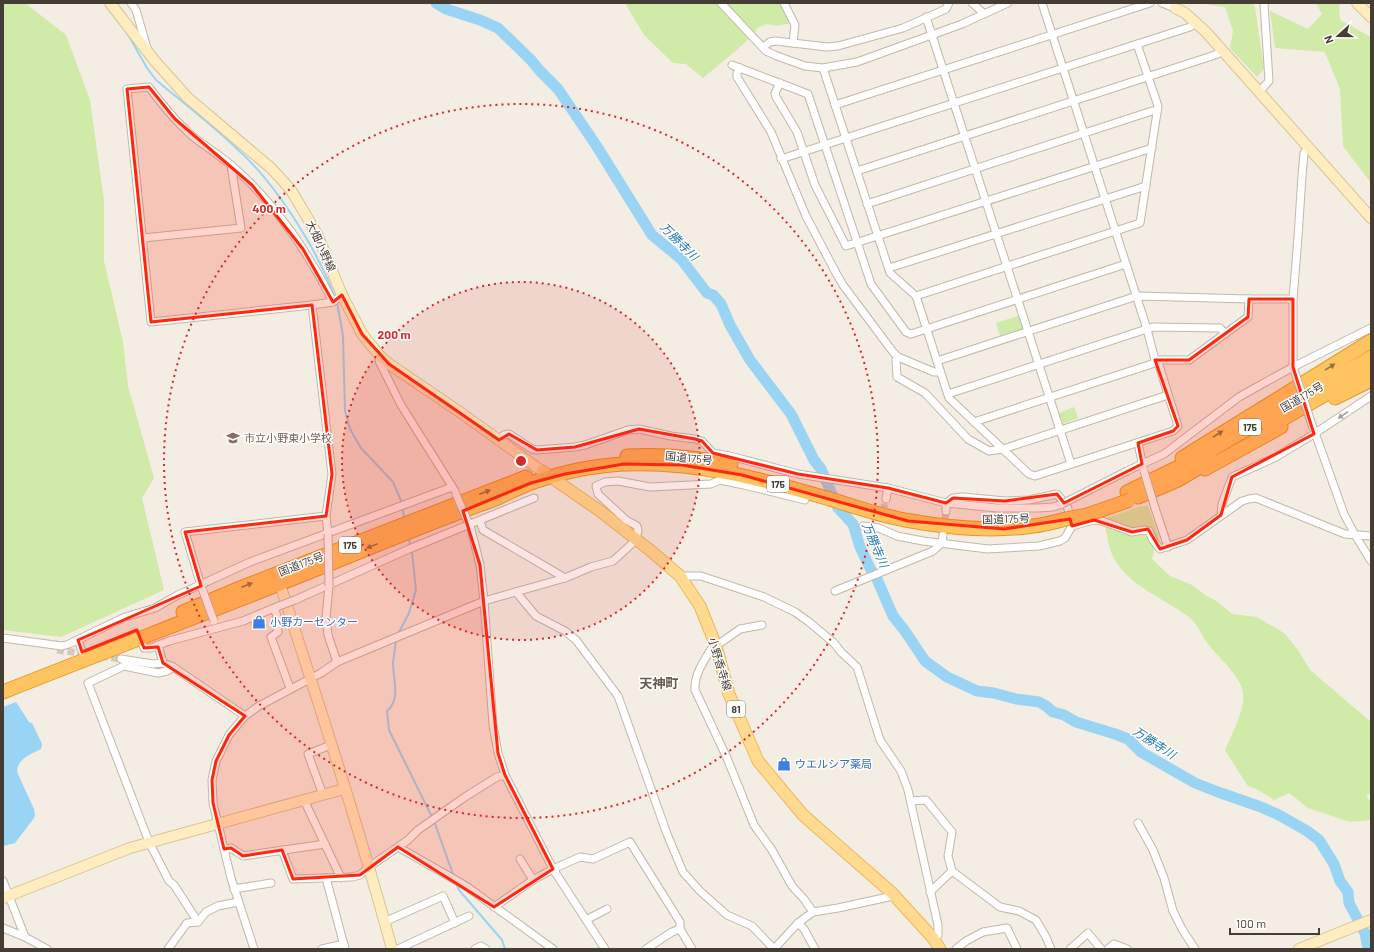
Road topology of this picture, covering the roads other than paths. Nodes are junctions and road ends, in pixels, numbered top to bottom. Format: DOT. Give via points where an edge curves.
graph roads {
  1 [pos="110,3"];
  2 [pos="131,3"];
  3 [pos="721,3"];
  4 [pos="784,3"];
  5 [pos="949,3"];
  6 [pos="972,3"];
  7 [pos="1008,3"];
  8 [pos="1042,3"];
  9 [pos="1150,3"];
  10 [pos="1162,3"];
  11 [pos="1264,3"];
  12 [pos="1357,3"];
  13 [pos="1174,5"];
  14 [pos="983,14"];
  15 [pos="926,17"];
  16 [pos="1371,17"];
  17 [pos="1196,22"];
  18 [pos="932,35"];
  19 [pos="1052,35"];
  20 [pos="794,43"];
  21 [pos="1137,44"];
  22 [pos="763,47"];
  23 [pos="1223,51"];
  24 [pos="148,52"];
  25 [pos="732,65"];
  26 [pos="740,68"];
  27 [pos="823,68"];
  28 [pos="1063,68"];
  29 [pos="943,70"];
  30 [pos="1149,76"];
  31 [pos="780,83"];
  32 [pos="1259,92"];
  33 [pos="1073,100"];
  34 [pos="954,103"];
  35 [pos="835,105"];
  36 [pos="1157,111"];
  37 [pos="1084,133"];
  38 [pos="965,136"];
  39 [pos="846,138"];
  40 [pos="825,145"];
  41 [pos="1309,147"];
  42 [pos="1152,148"];
  43 [pos="804,152"];
  44 [pos="781,159"];
  45 [pos="231,165"];
  46 [pos="1095,166"];
  47 [pos="975,168"];
  48 [pos="857,170"];
  49 [pos="1146,186"];
  50 [pos="1105,199"];
  51 [pos="986,201"];
  52 [pos="867,204"];
  53 [pos="1371,218"];
  54 [pos="1116,231"];
  55 [pos="996,234"];
  56 [pos="878,236"];
  57 [pos="142,238"];
  58 [pos="858,243"];
  59 [pos="1126,264"];
  60 [pos="1007,267"];
  61 [pos="888,268"];
  62 [pos="342,295"];
  63 [pos="916,296"];
  64 [pos="1137,296"];
  65 [pos="1017,299"];
  66 [pos="1249,299"];
  67 [pos="1293,299"];
  68 [pos="333,302"];
  69 [pos="312,305"];
  70 [pos="926,328"];
  71 [pos="1371,328"];
  72 [pos="1147,330"];
  73 [pos="1028,331"];
  74 [pos="1225,334"];
  75 [pos="1371,341"];
  76 [pos="380,356"];
  77 [pos="898,357"];
  78 [pos="1371,357"];
  79 [pos="937,361"];
  80 [pos="1156,361"];
  81 [pos="1039,364"];
  82 [pos="1293,367"];
  83 [pos="1371,368"];
  84 [pos="940,372"];
  85 [pos="1371,380"];
  86 [pos="948,394"];
  87 [pos="1168,395"];
  88 [pos="1371,396"];
  89 [pos="1049,398"];
  90 [pos="974,422"];
  91 [pos="1060,430"];
  92 [pos="1314,431"];
  93 [pos="499,440"];
  94 [pos="1138,443"];
  95 [pos="1003,449"];
  96 [pos="1071,464"];
  97 [pos="1143,467"];
  98 [pos="546,474"];
  99 [pos="452,487"];
  100 [pos="888,488"];
  101 [pos="1159,488"];
  102 [pos="1132,493"];
  103 [pos="534,498"];
  104 [pos="886,499"];
  105 [pos="806,500"];
  106 [pos="946,502"];
  107 [pos="946,511"];
  108 [pos="1066,515"];
  109 [pos="1220,515"];
  110 [pos="326,516"];
  111 [pos="480,521"];
  112 [pos="469,523"];
  113 [pos="863,526"];
  114 [pos="328,534"];
  115 [pos="943,535"];
  116 [pos="1355,536"];
  117 [pos="1371,536"];
  118 [pos="636,540"];
  119 [pos="942,543"];
  120 [pos="1168,547"];
  121 [pos="1371,561"];
  122 [pos="680,576"];
  123 [pos="565,578"];
  124 [pos="278,579"];
  125 [pos="329,586"];
  126 [pos="202,588"];
  127 [pos="835,591"];
  128 [pos="516,592"];
  129 [pos="484,601"];
  130 [pos="276,607"];
  131 [pos="216,624"];
  132 [pos="762,625"];
  133 [pos="3,638"];
  134 [pos="140,638"];
  135 [pos="158,645"];
  136 [pos="80,646"];
  137 [pos="716,646"];
  138 [pos="57,650"];
  139 [pos="121,659"];
  140 [pos="163,662"];
  141 [pos="337,662"];
  142 [pos="174,667"];
  143 [pos="310,678"];
  144 [pos="3,683"];
  145 [pos="290,688"];
  146 [pos="3,692"];
  147 [pos="245,716"];
  148 [pos="331,745"];
  149 [pos="505,775"];
  150 [pos="344,789"];
  151 [pos="323,794"];
  152 [pos="304,800"];
  153 [pos="910,801"];
  154 [pos="1138,823"];
  155 [pos="218,824"];
  156 [pos="149,842"];
  157 [pos="325,844"];
  158 [pos="398,847"];
  159 [pos="224,849"];
  160 [pos="282,850"];
  161 [pos="520,859"];
  162 [pos="369,867"];
  163 [pos="553,869"];
  164 [pos="952,871"];
  165 [pos="326,878"];
  166 [pos="341,878"];
  167 [pos="533,880"];
  168 [pos="3,881"];
  169 [pos="271,884"];
  170 [pos="234,889"];
  171 [pos="930,892"];
  172 [pos="893,896"];
  173 [pos="6,897"];
  174 [pos="238,902"];
  175 [pos="494,907"];
  176 [pos="607,909"];
  177 [pos="813,912"];
  178 [pos="469,916"];
  179 [pos="586,920"];
  180 [pos="1371,920"];
  181 [pos="198,922"];
  182 [pos="384,922"];
  183 [pos="455,923"];
  184 [pos="798,923"];
  185 [pos="3,928"];
  186 [pos="680,929"];
  187 [pos="25,936"];
  188 [pos="933,938"];
  189 [pos="345,947"];
  190 [pos="47,949"];
  191 [pos="168,949"];
  192 [pos="254,949"];
  193 [pos="322,949"];
  194 [pos="392,949"];
  195 [pos="398,949"];
  196 [pos="475,949"];
  197 [pos="486,949"];
  198 [pos="553,949"];
  199 [pos="605,949"];
  200 [pos="646,949"];
  201 [pos="692,949"];
  202 [pos="774,949"];
  203 [pos="815,949"];
  204 [pos="940,949"];
  205 [pos="956,949"];
  206 [pos="1017,949"];
  207 [pos="1051,949"];
  208 [pos="1070,949"];
  209 [pos="1101,949"];
  210 [pos="1108,949"];
  211 [pos="1127,949"];
  212 [pos="1195,949"];
  213 [pos="1299,949"];
  1 -- 24 [label="street, 大畑小野線"];
  2 -- 24 [label="street" via="136,10"];
  3 -- 22 [label="street"];
  4 -- 20 [label="street" via="795,25"];
  5 -- 15 [label="street" via="946,9"];
  6 -- 14 [label="street"];
  7 -- 14 [label="street"];
  8 -- 19 [label="street"];
  9 -- 19 [label="street"];
  10 -- 13 [label="street"];
  11 -- 32 [label="street" via="1269,81"];
  12 -- 16 [label="street"];
  13 -- 17 [label="street"];
  14 -- 18 [label="street"];
  15 -- 18 [label="street"];
  15 -- 20 [label="street" via="903,28 838,46"];
  17 -- 21 [label="street" via="1190,27"];
  17 -- 23 [label="street"];
  18 -- 27 [label="street" via="857,62"];
  18 -- 29 [label="street"];
  19 -- 28 [label="street"];
  19 -- 29 [label="street"];
  20 -- 22 [label="street" via="776,41"];
  21 -- 28 [label="street"];
  21 -- 30 [label="street"];
  22 -- 27 [label="street" via="777,56 805,66"];
  23 -- 30 [label="street"];
  23 -- 32 [label="street"];
  24 -- 62 [label="street, 大畑小野線" via="187,97 272,169 291,190 317,234"];
  25 -- 26 [label="street"];
  26 -- 31 [label="street"];
  26 -- 44 [label="street" via="736,77 771,132"];
  27 -- 35 [label="street"];
  28 -- 33 [label="street"];
  28 -- 34 [label="street"];
  29 -- 34 [label="street"];
  29 -- 35 [label="street"];
  30 -- 33 [label="street"];
  30 -- 36 [label="street" via="1158,106"];
  31 -- 40 [label="street" via="808,94"];
  31 -- 43 [label="street" via="775,93 776,97"];
  32 -- 41 [label="street"];
  33 -- 37 [label="street"];
  33 -- 38 [label="street"];
  34 -- 38 [label="street"];
  34 -- 39 [label="street"];
  35 -- 39 [label="street"];
  36 -- 37 [label="street"];
  36 -- 42 [label="street"];
  37 -- 46 [label="street"];
  37 -- 47 [label="street"];
  38 -- 47 [label="street"];
  38 -- 48 [label="street"];
  39 -- 40 [label="street"];
  39 -- 48 [label="street"];
  40 -- 43 [label="street"];
  40 -- 58 [label="street"];
  41 -- 53 [label="street"];
  41 -- 67 [label="street" via="1304,153"];
  42 -- 46 [label="street"];
  42 -- 49 [label="street"];
  43 -- 44 [label="street"];
  43 -- 58 [label="street" via="815,185 846,246"];
  44 -- 77 [label="street" via="806,216 843,285"];
  45 -- 57 [label="street" via="241,228"];
  45 -- 57 [label="street" via="175,119 149,87 127,89"];
  45 -- 68 [label="street" via="269,204 304,249"];
  46 -- 50 [label="street"];
  46 -- 51 [label="street"];
  47 -- 51 [label="street"];
  47 -- 52 [label="street"];
  48 -- 52 [label="street"];
  49 -- 50 [label="street"];
  49 -- 54 [label="street" via="1140,223"];
  50 -- 54 [label="street"];
  50 -- 55 [label="street"];
  51 -- 55 [label="street"];
  51 -- 56 [label="street"];
  52 -- 56 [label="street"];
  54 -- 59 [label="street"];
  54 -- 60 [label="street"];
  55 -- 60 [label="street"];
  55 -- 61 [label="street"];
  56 -- 58 [label="street"];
  56 -- 61 [label="street"];
  57 -- 69 [label="street" via="151,322"];
  58 -- 70 [label="street" via="871,284 906,332 911,334"];
  59 -- 64 [label="street"];
  59 -- 65 [label="street"];
  60 -- 63 [label="street"];
  60 -- 65 [label="street"];
  61 -- 63 [label="street" via="890,273"];
  62 -- 68 [label="street"];
  62 -- 76 [label="street, 大畑小野線" via="362,334"];
  63 -- 70 [label="street"];
  64 -- 66 [label="street"];
  64 -- 72 [label="street"];
  64 -- 73 [label="street"];
  65 -- 70 [label="street"];
  65 -- 73 [label="street"];
  66 -- 67 [label="street"];
  66 -- 74 [label="street" via="1248,317"];
  67 -- 82 [label="street"];
  68 -- 69 [label="street"];
  69 -- 110 [label="street" via="332,474"];
  70 -- 79 [label="street"];
  71 -- 82 [label="street"];
  72 -- 74 [label="street" via="1153,327 1220,328"];
  72 -- 80 [label="street"];
  72 -- 81 [label="street"];
  73 -- 79 [label="street"];
  73 -- 81 [label="street"];
  74 -- 80 [label="street" via="1189,360"];
  102 -- 75 [label="highway, one-way" via="1168,466"];
  76 -- 93 [label="street, 大畑小野線"];
  76 -- 99 [label="street" via="379,361 401,405"];
  77 -- 84 [label="street" via="934,372"];
  77 -- 95 [label="street" via="897,377 926,393 968,439 989,451"];
  78 -- 102 [label="highway, 国道175号 / 175"];
  79 -- 84 [label="street"];
  80 -- 87 [label="street"];
  80 -- 89 [label="street"];
  81 -- 86 [label="street"];
  81 -- 89 [label="street"];
  82 -- 92 [label="street, bridge"];
  82 -- 97 [label="street" via="1239,397"];
  83 -- 101 [label="highway, 国道175号 / 175" via="1178,480"];
  84 -- 86 [label="street"];
  85 -- 101 [label="highway" via="1184,481"];
  86 -- 90 [label="street"];
  87 -- 91 [label="street"];
  87 -- 94 [label="street" via="1178,426 1173,431"];
  88 -- 92 [label="street, one-way"];
  89 -- 90 [label="street"];
  89 -- 91 [label="street"];
  90 -- 95 [label="street"];
  91 -- 95 [label="street"];
  91 -- 96 [label="street"];
  92 -- 109 [label="street" via="1276,457 1232,477"];
  92 -- 116 [label="street" via="1344,514"];
  93 -- 98 [label="street, 大畑小野線"];
  93 -- 100 [label="street" via="510,434 532,449 559,449 585,445 628,430 639,430 695,439 702,441 713,453 798,474"];
  94 -- 96 [label="street"];
  94 -- 97 [label="street"];
  95 -- 96 [label="street" via="1034,476"];
  97 -- 108 [label="street, bridge" via="1127,471"];
  97 -- 120 [label="street, bridge"];
  98 -- 108 [label="highway, 国道175号 / 175" via="596,459 655,454 777,475 908,521 968,528 1011,528 1034,526"];
  98 -- 118 [label="main road, 小野香寺線 / 81" via="600,511"];
  98 -- 124 [label="highway, 国道175号 / 175" via="487,491"];
  99 -- 112 [label="street, bridge"];
  99 -- 114 [label="street"];
  100 -- 104 [label="street"];
  100 -- 106 [label="street"];
  101 -- 102 [label="highway, 国道175号 / 175"];
  102 -- 108 [label="highway, 国道175号 / 175, bridge" via="1087,515"];
  103 -- 111 [label="street"];
  105 -- 118 [label="street" via="720,480 711,484 650,486 618,480 598,484 598,494 626,520 637,526 639,533"];
  106 -- 107 [label="street"];
  106 -- 108 [label="street" via="997,508 1053,507"];
  106 -- 108 [label="street" via="963,497 994,501 1029,500 1057,494 1067,506"];
  108 -- 119 [label="street" via="1065,538 1038,546 988,549"];
  108 -- 120 [label="street" via="1102,521 1132,532 1149,531 1160,549"];
  109 -- 116 [label="street" via="1242,501 1256,498"];
  109 -- 120 [label="street" via="1187,540"];
  110 -- 114 [label="street"];
  110 -- 126 [label="street" via="185,532"];
  111 -- 112 [label="street"];
  111 -- 123 [label="street" via="483,530"];
  112 -- 125 [label="street"];
  112 -- 129 [label="street" via="480,565"];
  113 -- 119 [label="street" via="880,525 897,536"];
  114 -- 125 [label="street, bridge"];
  114 -- 126 [label="street" via="250,562"];
  115 -- 119 [label="street"];
  116 -- 117 [label="street"];
  116 -- 121 [label="street"];
  118 -- 122 [label="main road, 小野香寺線 / 81"];
  118 -- 123 [label="street" via="613,561"];
  119 -- 127 [label="street" via="933,551"];
  122 -- 137 [label="main road, 小野香寺線 / 81" via="700,606"];
  122 -- 153 [label="street" via="701,576 764,597 795,612 834,643 857,667 880,740 901,771"];
  123 -- 128 [label="street"];
  124 -- 134 [label="highway, 国道175号 / 175"];
  136 -- 124 [label="highway, 国道175号 / 175, one-way"];
  124 -- 143 [label="street"];
  125 -- 130 [label="street, bridge"];
  125 -- 141 [label="street" via="326,618 328,635"];
  126 -- 131 [label="street, bridge"];
  126 -- 136 [label="street" via="178,595 155,608 125,617"];
  128 -- 129 [label="street"];
  128 -- 202 [label="street" via="536,616 565,631 576,640 618,696 683,872 727,915 752,926"];
  129 -- 141 [label="street"];
  129 -- 149 [label="street" via="493,725"];
  130 -- 131 [label="street" via="244,621"];
  130 -- 145 [label="street" via="278,632 271,637"];
  131 -- 135 [label="street"];
  132 -- 137 [label="street" via="740,629"];
  133 -- 136 [label="street"];
  133 -- 138 [label="street" via="17,644"];
  134 -- 135 [label="street" via="144,648"];
  134 -- 146 [label="highway, 国道175号 / 175"];
  135 -- 140 [label="street"];
  136 -- 144 [label="highway, 国道175号 / 175"];
  137 -- 172 [label="main road, 小野香寺線 / 81" via="729,694 758,761 803,815"];
  137 -- 177 [label="street" via="713,646 698,674 696,690 754,825 772,850 792,886"];
  139 -- 140 [label="street" via="153,664"];
  140 -- 142 [label="street"];
  141 -- 143 [label="street"];
  142 -- 147 [label="street"];
  142 -- 156 [label="street" via="158,673 124,666 88,683"];
  143 -- 145 [label="street"];
  143 -- 148 [label="street"];
  145 -- 147 [label="street"];
  147 -- 155 [label="street" via="229,735 216,761 212,780 213,803"];
  148 -- 150 [label="street"];
  148 -- 151 [label="street" via="308,754"];
  149 -- 158 [label="street" via="497,777 465,797"];
  149 -- 163 [label="street"];
  150 -- 151 [label="street"];
  150 -- 162 [label="street"];
  151 -- 152 [label="street"];
  152 -- 155 [label="street"];
  152 -- 157 [label="street"];
  153 -- 164 [label="street" via="926,800 952,832 948,856"];
  153 -- 171 [label="street"];
  154 -- 212 [label="street" via="1162,872 1173,911"];
  155 -- 156 [label="street"];
  155 -- 159 [label="street"];
  156 -- 173 [label="street"];
  156 -- 181 [label="street" via="168,881 174,885"];
  157 -- 160 [label="street"];
  157 -- 166 [label="street"];
  158 -- 162 [label="street"];
  158 -- 175 [label="street" via="466,886"];
  159 -- 160 [label="street" via="231,848 244,856"];
  159 -- 170 [label="street"];
  160 -- 165 [label="street" via="293,880"];
  161 -- 167 [label="street"];
  162 -- 166 [label="street" via="360,875"];
  162 -- 182 [label="street"];
  163 -- 167 [label="street"];
  163 -- 179 [label="street"];
  163 -- 186 [label="street" via="580,857 593,859 630,842 680,922"];
  164 -- 171 [label="street"];
  164 -- 207 [label="street" via="1000,907 1019,911 1036,920"];
  165 -- 166 [label="street"];
  165 -- 189 [label="street"];
  167 -- 175 [label="street"];
  168 -- 173 [label="street"];
  169 -- 170 [label="street"];
  170 -- 174 [label="street"];
  171 -- 188 [label="street" via="938,925 938,935"];
  172 -- 177 [label="street"];
  172 -- 188 [label="main road, 小野香寺線 / 81"];
  173 -- 187 [label="street"];
  174 -- 181 [label="street" via="218,906 206,912"];
  174 -- 192 [label="street"];
  175 -- 198 [label="street"];
  176 -- 179 [label="street"];
  177 -- 184 [label="street"];
  178 -- 183 [label="street"];
  179 -- 199 [label="street"];
  180 -- 213 [label="street"];
  181 -- 191 [label="street" via="187,924"];
  182 -- 183 [label="street" via="443,896"];
  182 -- 194 [label="street"];
  183 -- 195 [label="street"];
  184 -- 202 [label="street"];
  184 -- 203 [label="street"];
  185 -- 187 [label="street"];
  186 -- 200 [label="street"];
  186 -- 201 [label="street"];
  187 -- 190 [label="street"];
  188 -- 204 [label="main road, 小野香寺線 / 81"];
  189 -- 193 [label="street"];
  196 -- 197 [label="street" via="481,946"];
  205 -- 206 [label="street" via="983,932 1007,928"];
  208 -- 209 [label="street" via="1088,933"];
  210 -- 211 [label="street" via="1114,944"];
}
